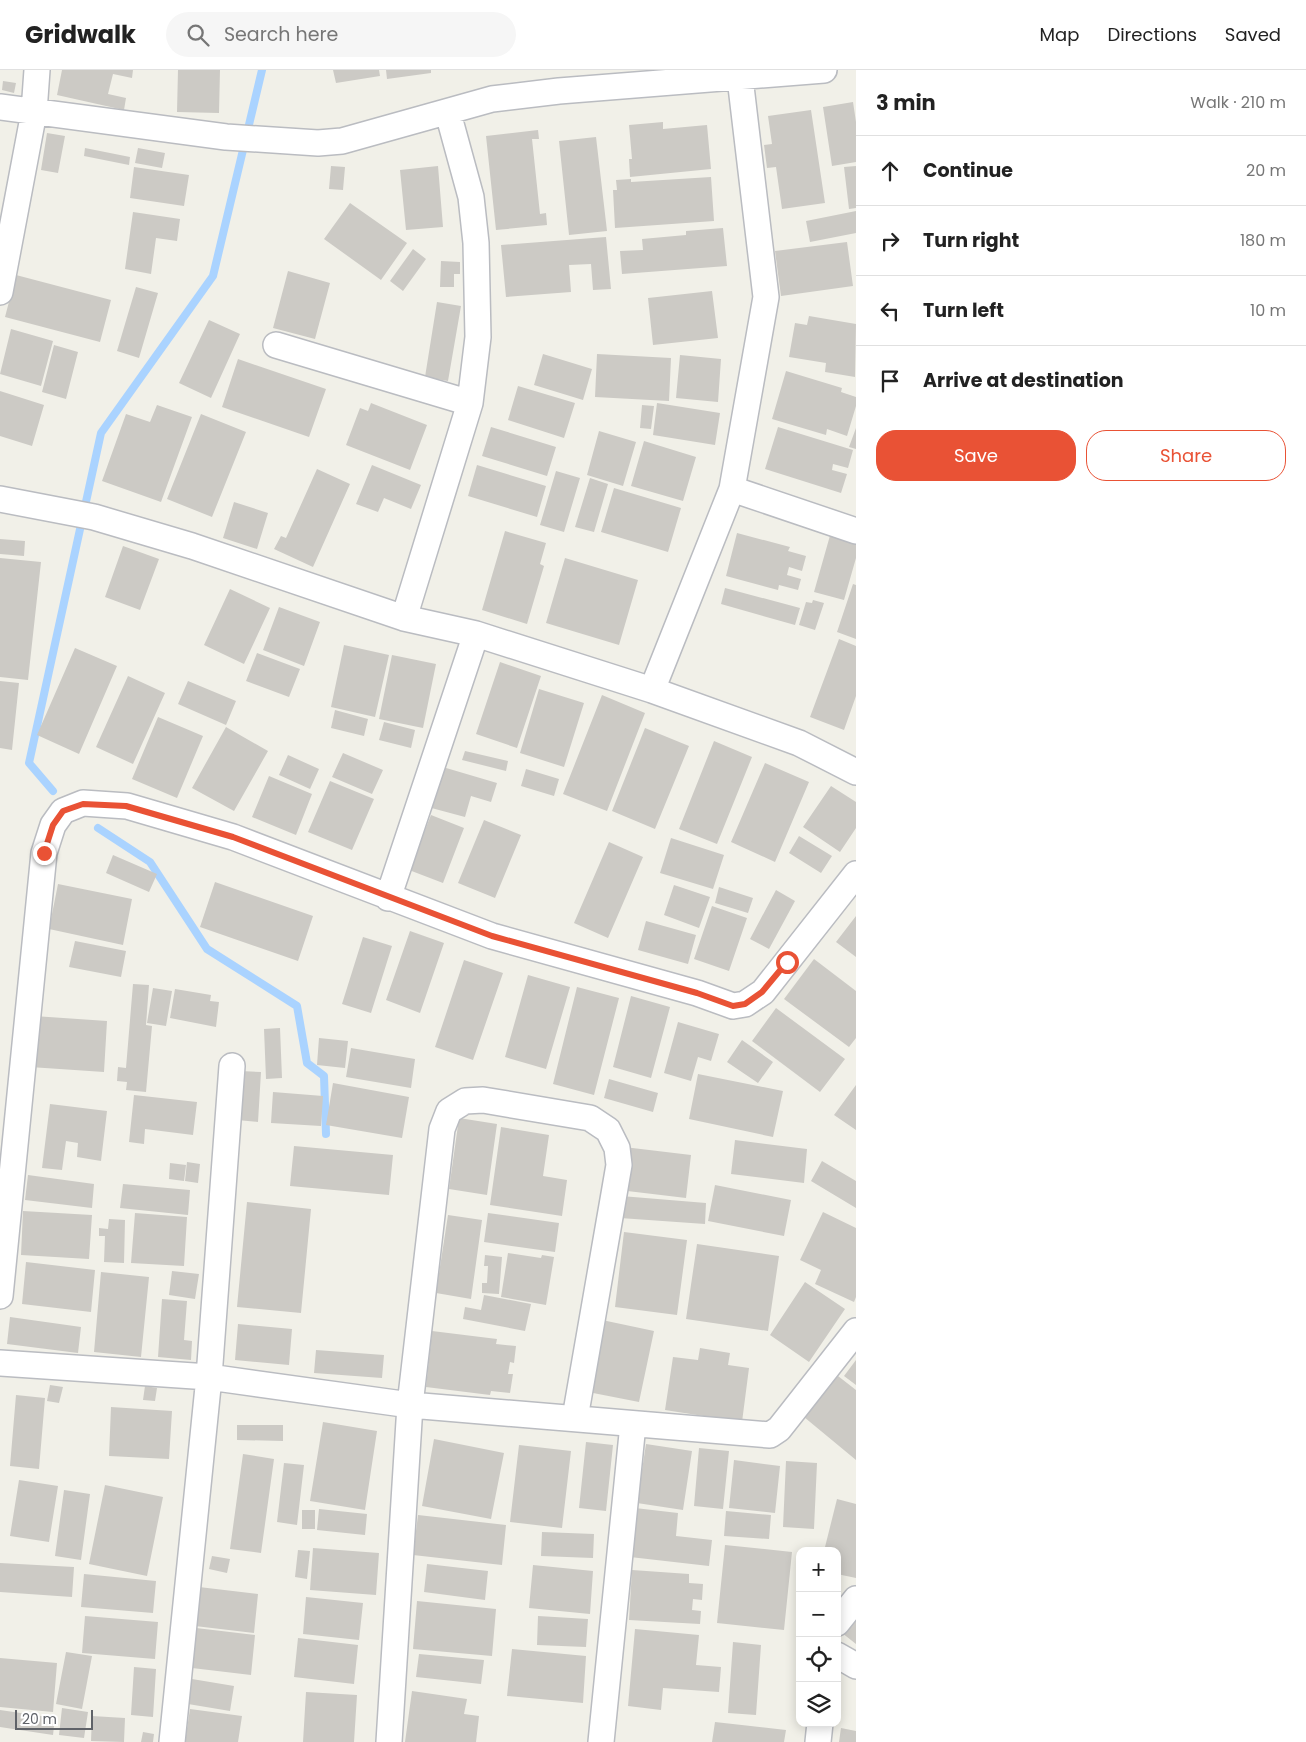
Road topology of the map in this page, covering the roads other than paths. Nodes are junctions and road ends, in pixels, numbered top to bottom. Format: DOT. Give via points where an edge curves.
graph roads {
  1 [pos="37,70"];
  2 [pos="824,70"];
  3 [pos="740,78"];
  4 [pos="0,107"];
  5 [pos="34,112"];
  6 [pos="448,112"];
  7 [pos="0,292"];
  8 [pos="276,345"];
  9 [pos="470,403"];
  10 [pos="732,489"];
  11 [pos="0,499"];
  12 [pos="856,531"];
  13 [pos="404,618"];
  14 [pos="476,634"];
  15 [pos="652,690"];
  16 [pos="856,772"];
  17 [pos="856,874"];
  18 [pos="388,898"];
  19 [pos="232,1066"];
  20 [pos="0,1296"];
  21 [pos="856,1331"];
  22 [pos="0,1363"];
  23 [pos="209,1377"];
  24 [pos="410,1405"];
  25 [pos="575,1418"];
  26 [pos="633,1424"];
  27 [pos="856,1599"];
  28 [pos="841,1618"];
  29 [pos="841,1657"];
  30 [pos="856,1666"];
  31 [pos="820,1727"];
  32 [pos="172,1742"];
  33 [pos="389,1742"];
  34 [pos="601,1742"];
  35 [pos="818,1742"];
  1 -- 5 [label="street"];
  2 -- 3 [label="street"];
  3 -- 6 [label="street" via="559,91 492,99"];
  3 -- 10 [label="street" via="766,297"];
  4 -- 5 [label="street"];
  5 -- 6 [label="street" via="226,137 318,143 342,141"];
  5 -- 7 [label="street"];
  6 -- 9 [label="street" via="471,197 476,243 478,337"];
  8 -- 9 [label="street"];
  9 -- 13 [label="street"];
  10 -- 12 [label="street"];
  10 -- 15 [label="street"];
  11 -- 13 [label="street" via="94,517 192,546"];
  13 -- 14 [label="street"];
  14 -- 15 [label="street"];
  14 -- 18 [label="street"];
  15 -- 16 [label="street" via="798,744"];
  17 -- 18 [label="street" via="762,992 745,1004 733,1006 492,936"];
  18 -- 20 [label="street" via="233,837 126,806 83,804 63,811 53,825 44,853"];
  19 -- 23 [label="street"];
  21 -- 26 [label="street" via="794,1410 770,1435"];
  22 -- 23 [label="street"];
  23 -- 24 [label="street"];
  23 -- 32 [label="street"];
  24 -- 25 [label="street"];
  24 -- 25 [label="street" via="442,1129 449,1110 466,1101 483,1100 590,1118 608,1130 617,1148 619,1165"];
  24 -- 33 [label="street"];
  25 -- 26 [label="street"];
  26 -- 34 [label="street"];
  27 -- 28 [label="street"];
  29 -- 30 [label="street"];
  31 -- 35 [label="street"];
}
